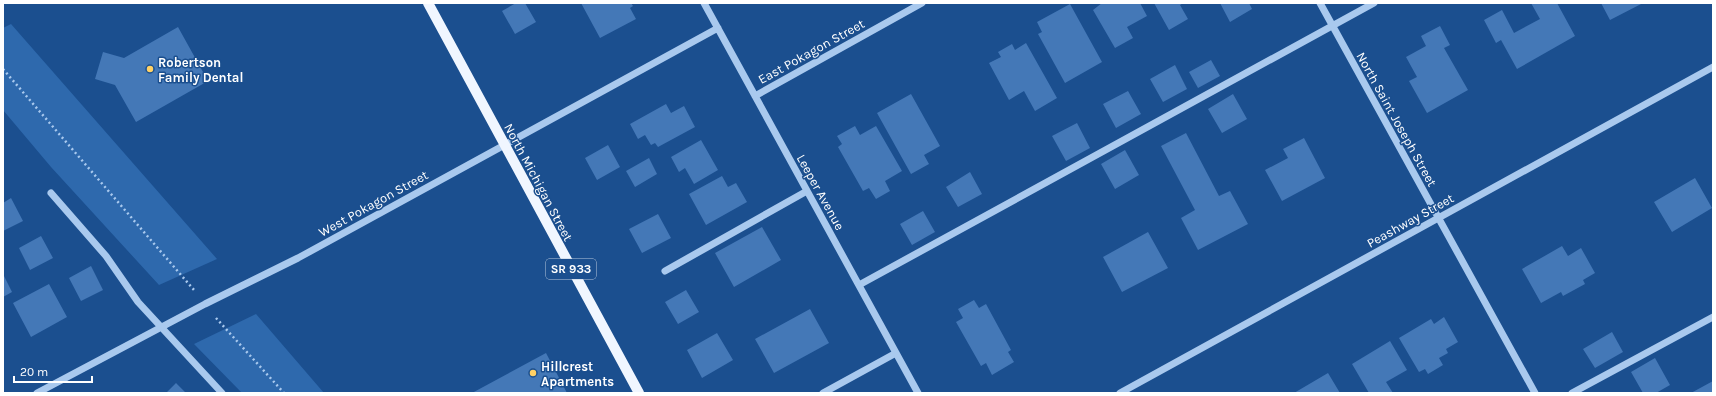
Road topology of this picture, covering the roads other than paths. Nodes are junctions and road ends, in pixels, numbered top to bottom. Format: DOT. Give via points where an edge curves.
graph roads {
  1 [pos="428,3"];
  2 [pos="704,3"];
  3 [pos="922,3"];
  4 [pos="1320,3"];
  5 [pos="1374,3"];
  6 [pos="1333,26"];
  7 [pos="718,28"];
  8 [pos="1713,68"];
  9 [pos="755,96"];
  10 [pos="504,145"];
  11 [pos="807,191"];
  12 [pos="51,193"];
  13 [pos="1438,218"];
  14 [pos="665,271"];
  15 [pos="859,286"];
  16 [pos="1713,317"];
  17 [pos="161,327"];
  18 [pos="896,353"];
  19 [pos="37,393"];
  20 [pos="222,393"];
  21 [pos="639,393"];
  22 [pos="823,393"];
  23 [pos="918,393"];
  24 [pos="1120,393"];
  25 [pos="1535,393"];
  26 [pos="1572,393"];
  1 -- 10 [label="main road, North Michigan Street / SR 933"];
  2 -- 7 [label="street, Leeper Avenue"];
  3 -- 9 [label="street, East Pokagon Street"];
  4 -- 6 [label="street, North Saint Joseph Street"];
  5 -- 6 [label="street"];
  6 -- 13 [label="street, North Saint Joseph Street"];
  6 -- 15 [label="street"];
  7 -- 9 [label="street, Leeper Avenue"];
  7 -- 10 [label="street, West Pokagon Street"];
  8 -- 13 [label="street, Peashway Street"];
  9 -- 11 [label="street, Leeper Avenue"];
  10 -- 17 [label="street, West Pokagon Street" via="298,258"];
  10 -- 21 [label="main road, North Michigan Street / SR 933"];
  11 -- 14 [label="street"];
  11 -- 15 [label="street, Leeper Avenue"];
  12 -- 17 [label="street" via="106,256 138,302"];
  13 -- 24 [label="street, Peashway Street"];
  13 -- 25 [label="street, North Saint Joseph Street"];
  15 -- 18 [label="street, Leeper Avenue"];
  16 -- 26 [label="street"];
  17 -- 19 [label="street, West Pokagon Street"];
  17 -- 20 [label="street"];
  18 -- 22 [label="street"];
  18 -- 23 [label="street, Leeper Avenue"];
}
